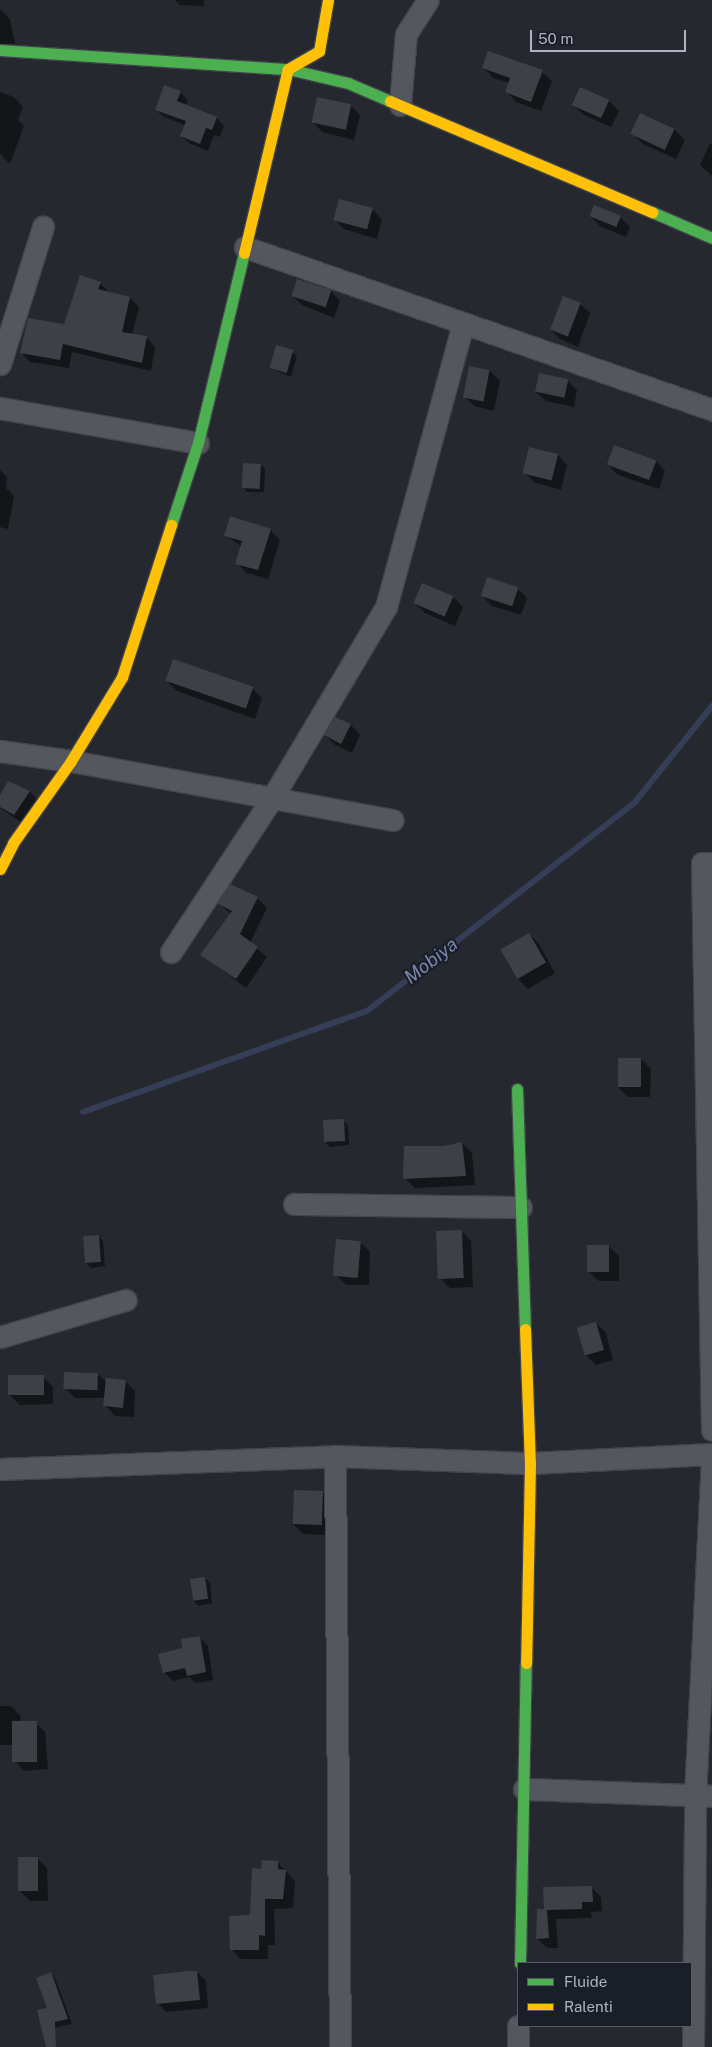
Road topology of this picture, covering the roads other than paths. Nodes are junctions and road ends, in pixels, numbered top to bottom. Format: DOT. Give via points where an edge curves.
graph roads {
  1 [pos="328,0"];
  2 [pos="428,0"];
  3 [pos="0,50"];
  4 [pos="288,69"];
  5 [pos="400,106"];
  6 [pos="44,227"];
  7 [pos="712,238"];
  8 [pos="245,247"];
  9 [pos="463,323"];
  10 [pos="0,364"];
  11 [pos="0,408"];
  12 [pos="712,410"];
  13 [pos="198,443"];
  14 [pos="0,751"];
  15 [pos="71,761"];
  16 [pos="272,798"];
  17 [pos="393,820"];
  18 [pos="712,863"];
  19 [pos="0,869"];
  20 [pos="171,952"];
  21 [pos="517,1089"];
  22 [pos="294,1204"];
  23 [pos="521,1207"];
  24 [pos="126,1300"];
  25 [pos="0,1338"];
  26 [pos="712,1430"];
  27 [pos="712,1454"];
  28 [pos="335,1456"];
  29 [pos="712,1462"];
  30 [pos="530,1463"];
  31 [pos="0,1469"];
  32 [pos="524,1789"];
  33 [pos="704,1795"];
  34 [pos="520,1962"];
  35 [pos="518,2027"];
  36 [pos="340,2047"];
  37 [pos="518,2047"];
  38 [pos="693,2047"];
  1 -- 4 [label="street" via="319,50"];
  2 -- 5 [label="street" via="406,34"];
  3 -- 4 [label="street"];
  4 -- 5 [label="street" via="348,83"];
  4 -- 8 [label="street"];
  5 -- 7 [label="street"];
  6 -- 10 [label="street"];
  8 -- 9 [label="street"];
  8 -- 13 [label="street"];
  9 -- 12 [label="street"];
  9 -- 16 [label="street" via="386,607"];
  11 -- 13 [label="street"];
  13 -- 15 [label="street" via="122,677"];
  14 -- 15 [label="street"];
  15 -- 16 [label="street"];
  15 -- 19 [label="street" via="13,843"];
  16 -- 17 [label="street"];
  16 -- 20 [label="street"];
  18 -- 26 [label="street" via="702,863"];
  21 -- 23 [label="street"];
  22 -- 23 [label="street"];
  23 -- 30 [label="street"];
  24 -- 25 [label="street"];
  27 -- 30 [label="street"];
  28 -- 30 [label="street"];
  28 -- 31 [label="street"];
  28 -- 36 [label="street"];
  29 -- 33 [label="street"];
  30 -- 32 [label="street"];
  32 -- 33 [label="street"];
  32 -- 34 [label="street"];
  33 -- 38 [label="street"];
  35 -- 37 [label="street"];
}
